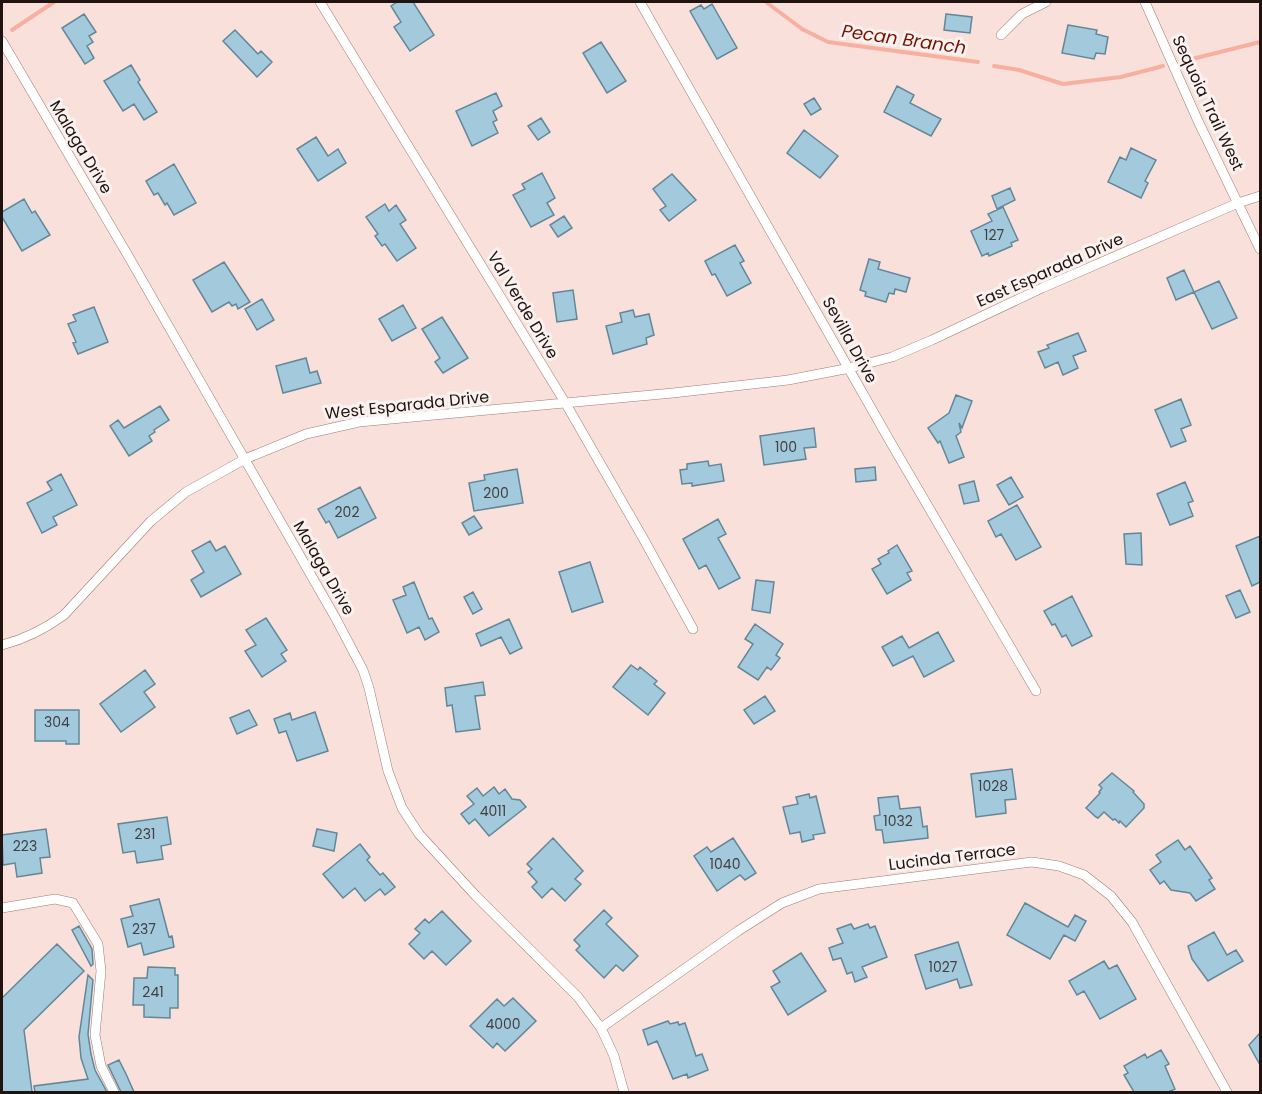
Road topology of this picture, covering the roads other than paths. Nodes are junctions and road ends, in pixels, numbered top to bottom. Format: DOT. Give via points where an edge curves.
graph roads {
  1 [pos="320,2"];
  2 [pos="640,2"];
  3 [pos="1046,2"];
  4 [pos="1145,2"];
  5 [pos="1001,35"];
  6 [pos="2,41"];
  7 [pos="1260,196"];
  8 [pos="1238,204"];
  9 [pos="1260,249"];
  10 [pos="850,368"];
  11 [pos="566,404"];
  12 [pos="245,459"];
  13 [pos="693,629"];
  14 [pos="2,645"];
  15 [pos="1036,691"];
  16 [pos="2,908"];
  17 [pos="601,1028"];
  18 [pos="114,1092"];
  19 [pos="624,1092"];
  20 [pos="1227,1092"];
  1 -- 11 [label="street, Val Verde Drive"];
  2 -- 10 [label="street, Sevilla Drive"];
  3 -- 5 [label="street" via="1022,14"];
  4 -- 8 [label="street, Sequoia Trail West"];
  6 -- 12 [label="street, Malaga Drive"];
  7 -- 8 [label="street, East Esparada Drive"];
  8 -- 9 [label="street, Sequoia Trail West"];
  8 -- 10 [label="street, East Esparada Drive" via="892,357"];
  10 -- 11 [label="street, West Esparada Drive" via="788,380"];
  10 -- 15 [label="street, Sevilla Drive"];
  11 -- 12 [label="street, West Esparada Drive" via="341,425 306,434"];
  11 -- 13 [label="street, Val Verde Drive"];
  12 -- 14 [label="street, West Esparada Drive" via="168,506 64,615 31,635"];
  12 -- 17 [label="street, Malaga Drive" via="363,670 388,771 402,808 419,834 578,997"];
  16 -- 18 [label="street" via="55,899 73,903 85,920 98,944 101,970 95,1035 101,1066"];
  17 -- 19 [label="street, Malaga Drive"];
  17 -- 20 [label="street, Lucinda Terrace" via="782,903 819,889 1032,862 1084,875 1111,896 1132,922"];
}
